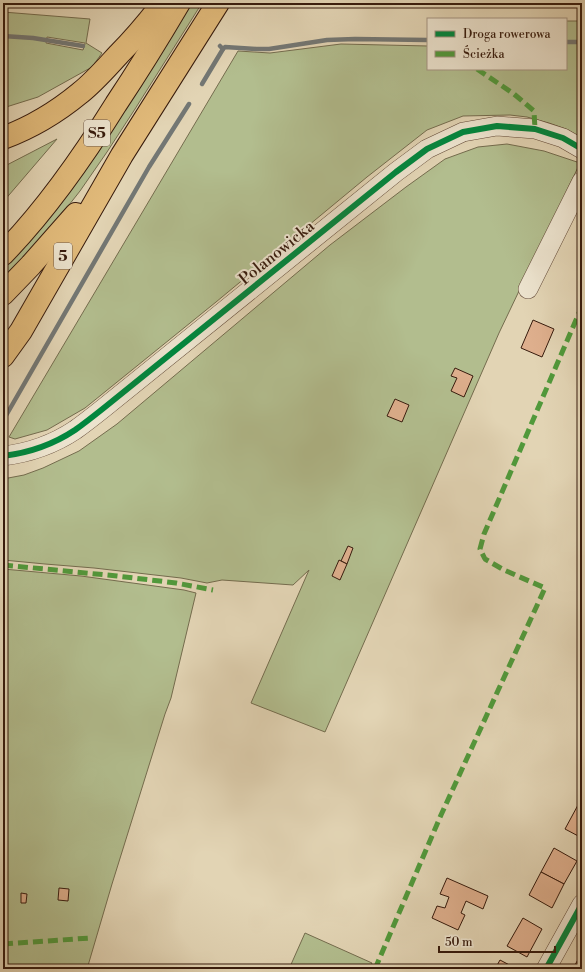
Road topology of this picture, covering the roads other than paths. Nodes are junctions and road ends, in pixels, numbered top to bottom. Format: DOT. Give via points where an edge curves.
graph roads {
  1 [pos="163,3"];
  2 [pos="179,3"];
  3 [pos="218,3"];
  4 [pos="3,138"];
  5 [pos="582,149"];
  6 [pos="122,155"];
  7 [pos="582,181"];
  8 [pos="3,254"];
  9 [pos="528,289"];
  10 [pos="3,294"];
  11 [pos="3,356"];
  12 [pos="3,456"];
  13 [pos="582,904"];
  14 [pos="546,969"];
  1 -- 4 [label="highway" via="141,31 80,93 41,120"];
  2 -- 8 [label="highway, S5" via="79,161 47,205"];
  3 -- 6 [label="highway, S5"];
  5 -- 12 [label="street, Polanowicka" via="563,138 535,129 497,126 463,132 427,149 74,430 46,445"];
  6 -- 10 [label="highway, S5" via="54,240"];
  6 -- 11 [label="highway, 5"];
  7 -- 9 [label="street"];
  13 -- 14 [label="street"];
}
